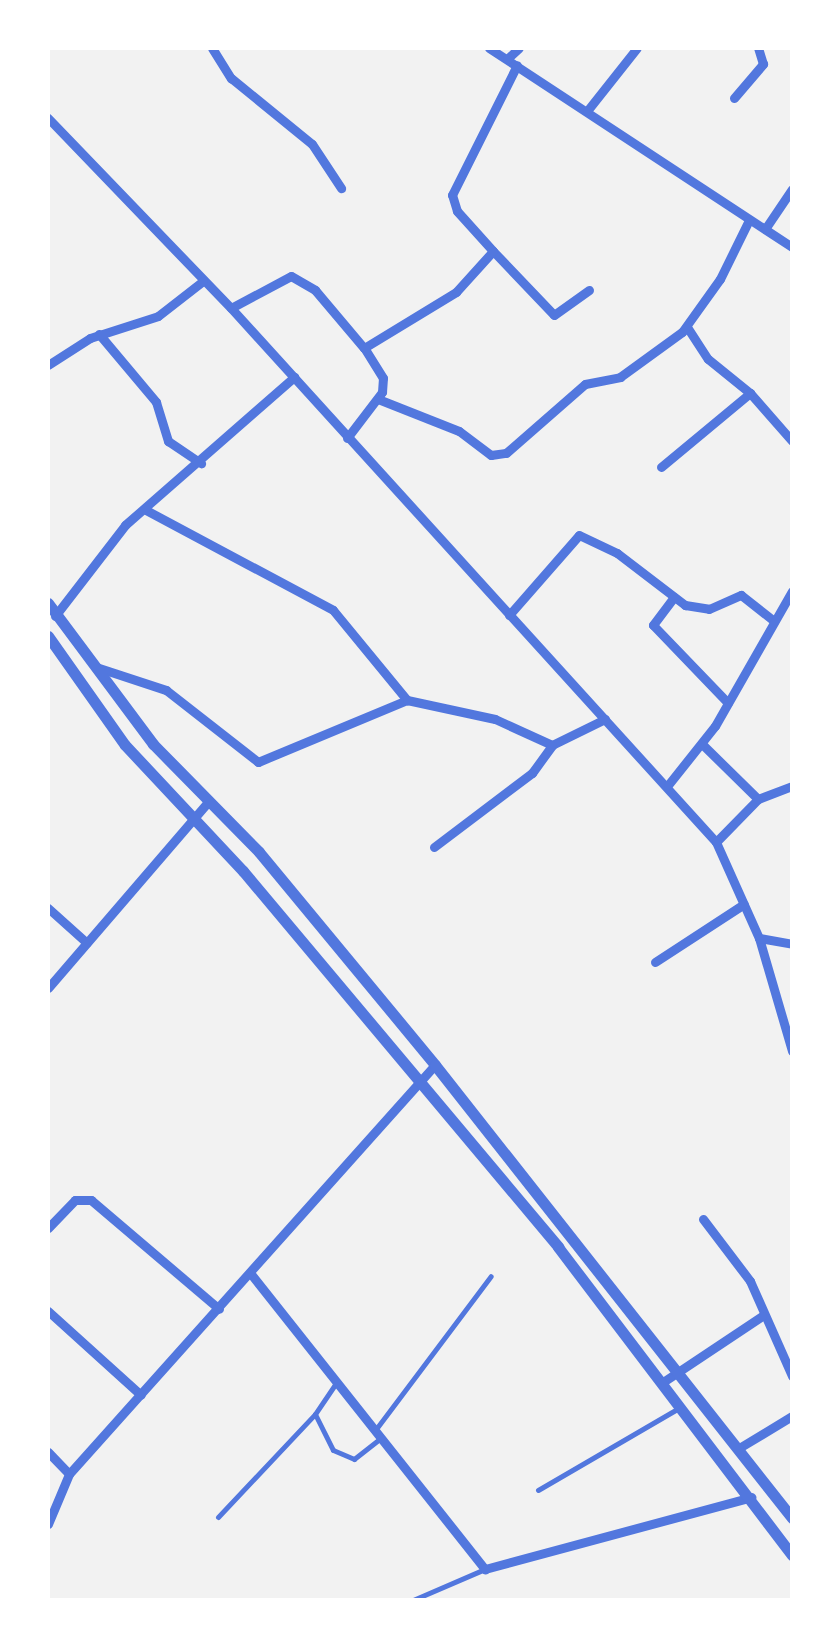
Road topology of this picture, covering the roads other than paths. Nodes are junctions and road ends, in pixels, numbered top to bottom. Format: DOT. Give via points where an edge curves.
graph roads {
  1 [pos="212,48"];
  2 [pos="489,48"];
  3 [pos="519,48"];
  4 [pos="637,48"];
  5 [pos="758,48"];
  6 [pos="512,62"];
  7 [pos="734,98"];
  8 [pos="586,111"];
  9 [pos="48,118"];
  10 [pos="341,188"];
  11 [pos="792,189"];
  12 [pos="749,220"];
  13 [pos="765,229"];
  14 [pos="792,247"];
  15 [pos="494,251"];
  16 [pos="203,281"];
  17 [pos="590,290"];
  18 [pos="231,308"];
  19 [pos="688,327"];
  20 [pos="99,334"];
  21 [pos="364,348"];
  22 [pos="48,365"];
  23 [pos="294,377"];
  24 [pos="750,393"];
  25 [pos="378,399"];
  26 [pos="347,438"];
  27 [pos="792,441"];
  28 [pos="201,463"];
  29 [pos="661,467"];
  30 [pos="144,509"];
  31 [pos="792,591"];
  32 [pos="674,597"];
  33 [pos="48,603"];
  34 [pos="55,616"];
  35 [pos="509,616"];
  36 [pos="774,621"];
  37 [pos="48,636"];
  38 [pos="93,667"];
  39 [pos="407,700"];
  40 [pos="728,702"];
  41 [pos="605,719"];
  42 [pos="552,745"];
  43 [pos="703,745"];
  44 [pos="668,784"];
  45 [pos="792,786"];
  46 [pos="758,799"];
  47 [pos="209,801"];
  48 [pos="194,818"];
  49 [pos="716,842"];
  50 [pos="434,847"];
  51 [pos="744,904"];
  52 [pos="48,908"];
  53 [pos="760,938"];
  54 [pos="87,942"];
  55 [pos="792,944"];
  56 [pos="342,954"];
  57 [pos="655,962"];
  58 [pos="324,966"];
  59 [pos="48,988"];
  60 [pos="792,1051"];
  61 [pos="435,1064"];
  62 [pos="422,1078"];
  63 [pos="703,1219"];
  64 [pos="48,1228"];
  65 [pos="251,1274"];
  66 [pos="491,1276"];
  67 [pos="219,1309"];
  68 [pos="48,1311"];
  69 [pos="762,1316"];
  70 [pos="679,1371"];
  71 [pos="792,1376"];
  72 [pos="337,1382"];
  73 [pos="663,1382"];
  74 [pos="141,1395"];
  75 [pos="682,1406"];
  76 [pos="315,1414"];
  77 [pos="792,1416"];
  78 [pos="378,1434"];
  79 [pos="738,1448"];
  80 [pos="48,1452"];
  81 [pos="69,1474"];
  82 [pos="538,1490"];
  83 [pos="751,1497"];
  84 [pos="218,1517"];
  85 [pos="792,1518"];
  86 [pos="48,1524"];
  87 [pos="792,1555"];
  88 [pos="485,1569"];
  89 [pos="413,1600"];
  1 -- 10 [label="street" via="230,78 312,144"];
  2 -- 6 [label="street"];
  3 -- 6 [label="street"];
  4 -- 8 [label="street"];
  5 -- 7 [label="street" via="764,64"];
  6 -- 8 [label="street"];
  6 -- 15 [label="street" via="452,195 457,212"];
  8 -- 12 [label="street"];
  9 -- 16 [label="street"];
  11 -- 13 [label="street"];
  12 -- 13 [label="street"];
  12 -- 19 [label="street"];
  13 -- 14 [label="street"];
  15 -- 17 [label="street" via="554,315"];
  15 -- 21 [label="street" via="456,292"];
  16 -- 18 [label="street"];
  16 -- 20 [label="street" via="158,316"];
  18 -- 21 [label="street" via="291,276 315,290"];
  18 -- 23 [label="street"];
  19 -- 24 [label="street" via="708,359"];
  19 -- 25 [label="street" via="620,377 585,384 497,456 459,431"];
  20 -- 22 [label="street"];
  20 -- 28 [label="street" via="156,402 168,441"];
  21 -- 25 [label="street" via="383,378"];
  23 -- 26 [label="street"];
  23 -- 28 [label="street"];
  24 -- 27 [label="street"];
  24 -- 29 [label="street"];
  25 -- 26 [label="street"];
  26 -- 35 [label="street"];
  28 -- 30 [label="street"];
  30 -- 34 [label="street"];
  30 -- 39 [label="street" via="333,610"];
  31 -- 36 [label="street"];
  32 -- 35 [label="street" via="617,553 579,536"];
  32 -- 36 [label="street" via="698,609 741,594"];
  32 -- 40 [label="street" via="654,625"];
  33 -- 34 [label="street"];
  34 -- 38 [label="street"];
  35 -- 41 [label="street"];
  36 -- 40 [label="street"];
  37 -- 48 [label="street" via="125,745"];
  38 -- 39 [label="street" via="166,690 258,762"];
  38 -- 47 [label="street" via="153,744"];
  39 -- 42 [label="street" via="495,719"];
  40 -- 43 [label="street"];
  41 -- 42 [label="street"];
  41 -- 44 [label="street"];
  42 -- 50 [label="street" via="532,773"];
  43 -- 44 [label="street"];
  43 -- 46 [label="street"];
  44 -- 49 [label="street"];
  45 -- 46 [label="street"];
  46 -- 49 [label="street"];
  47 -- 48 [label="street"];
  47 -- 56 [label="street"];
  48 -- 54 [label="street"];
  48 -- 58 [label="street"];
  49 -- 51 [label="street"];
  51 -- 53 [label="street"];
  51 -- 57 [label="street"];
  52 -- 54 [label="street"];
  53 -- 55 [label="street"];
  53 -- 60 [label="street"];
  54 -- 59 [label="street"];
  56 -- 58 [label="street"];
  56 -- 61 [label="street"];
  58 -- 62 [label="street"];
  61 -- 62 [label="street"];
  61 -- 70 [label="street"];
  62 -- 65 [label="street"];
  62 -- 73 [label="street"];
  63 -- 69 [label="street" via="750,1281"];
  64 -- 67 [label="street" via="75,1200 91,1200"];
  65 -- 67 [label="street"];
  65 -- 72 [label="street"];
  66 -- 78 [label="lane"];
  67 -- 74 [label="street"];
  68 -- 74 [label="street"];
  69 -- 70 [label="street"];
  69 -- 71 [label="street"];
  70 -- 73 [label="street"];
  70 -- 79 [label="street"];
  72 -- 76 [label="lane"];
  72 -- 78 [label="street"];
  73 -- 75 [label="street"];
  74 -- 81 [label="street"];
  75 -- 82 [label="lane"];
  75 -- 83 [label="street"];
  76 -- 78 [label="lane" via="344,1458 354,1459"];
  76 -- 84 [label="lane"];
  77 -- 79 [label="street"];
  78 -- 88 [label="street"];
  79 -- 85 [label="street"];
  80 -- 81 [label="street"];
  81 -- 86 [label="street"];
  83 -- 87 [label="street"];
  83 -- 88 [label="street"];
  88 -- 89 [label="lane"];
}
